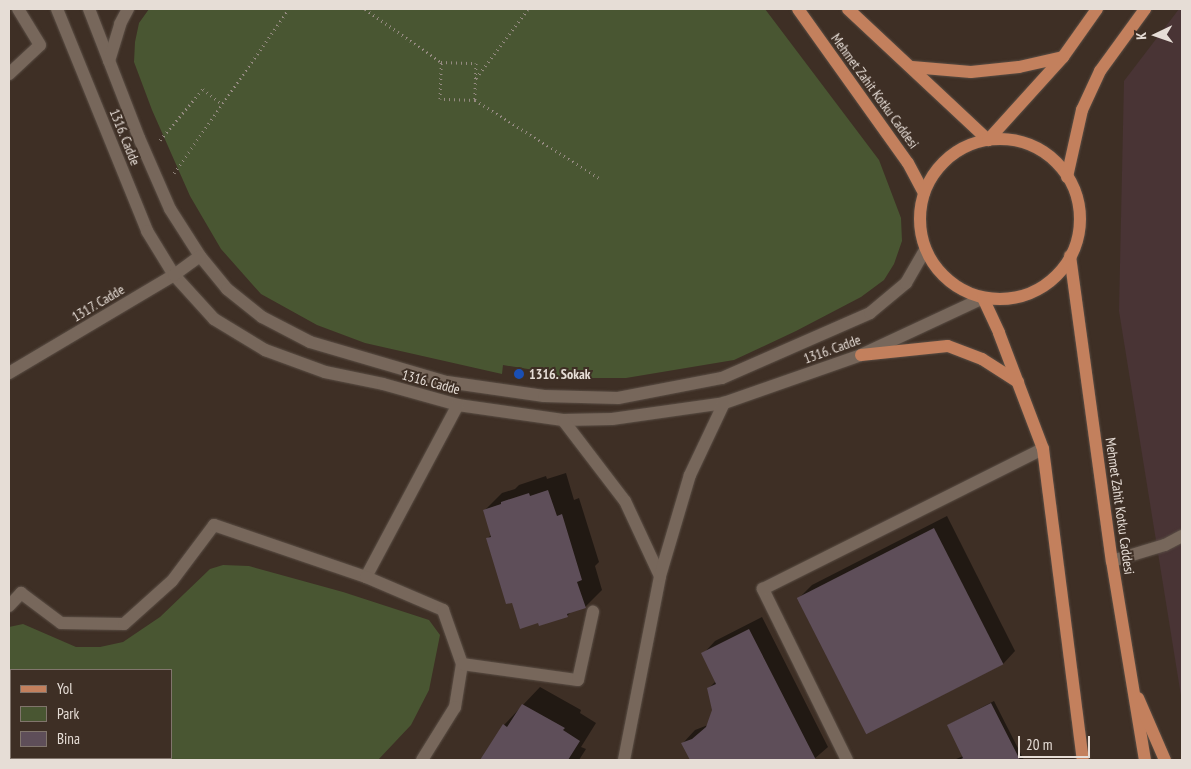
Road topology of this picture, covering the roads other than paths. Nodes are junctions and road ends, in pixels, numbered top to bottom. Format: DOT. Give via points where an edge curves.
graph roads {
  1 [pos="18,9"];
  2 [pos="88,9"];
  3 [pos="128,9"];
  4 [pos="798,9"];
  5 [pos="848,9"];
  6 [pos="1098,9"];
  7 [pos="1145,9"];
  8 [pos="60,11"];
  9 [pos="1063,57"];
  10 [pos="109,61"];
  11 [pos="912,67"];
  12 [pos="9,74"];
  13 [pos="988,140"];
  14 [pos="1067,177"];
  15 [pos="924,193"];
  16 [pos="926,249"];
  17 [pos="200,256"];
  18 [pos="1070,256"];
  19 [pos="174,275"];
  20 [pos="983,298"];
  21 [pos="861,355"];
  22 [pos="9,373"];
  23 [pos="1018,382"];
  24 [pos="724,403"];
  25 [pos="458,405"];
  26 [pos="563,420"];
  27 [pos="1043,449"];
  28 [pos="1182,536"];
  29 [pos="1182,542"];
  30 [pos="1164,545"];
  31 [pos="1112,561"];
  32 [pos="660,576"];
  33 [pos="366,577"];
  34 [pos="9,606"];
  35 [pos="593,612"];
  36 [pos="462,664"];
  37 [pos="1131,681"];
  38 [pos="422,760"];
  39 [pos="624,760"];
  40 [pos="847,760"];
  41 [pos="1083,760"];
  42 [pos="1145,760"];
  43 [pos="1166,760"];
  1 -- 12 [label="street" via="40,45"];
  2 -- 10 [label="street, 1316. Cadde"];
  3 -- 10 [label="street"];
  4 -- 15 [label="main road, Mehmet Zahit Kotku Caddesi" via="908,163"];
  5 -- 11 [label="main road, Mehmet Zahit Kotku Caddesi"];
  6 -- 9 [label="main road"];
  7 -- 14 [label="main road" via="1100,71 1082,110"];
  8 -- 19 [label="street, 1316. Cadde" via="147,231"];
  9 -- 11 [label="main road" via="1019,67 971,72"];
  9 -- 13 [label="main road"];
  10 -- 17 [label="street, 1316. Cadde" via="170,209"];
  11 -- 13 [label="main road, Mehmet Zahit Kotku Caddesi"];
  13 -- 14 [label="main road" via="1011,140 1033,146 1052,159"];
  13 -- 15 [label="main road" via="967,146 948,158"];
  14 -- 18 [label="main road" via="1076,196 1079,216 1078,237"];
  15 -- 16 [label="main road" via="920,231"];
  16 -- 17 [label="street, 1316. Cadde" via="906,283 870,313 722,378 618,398 544,396 447,382 310,342 262,317 227,289"];
  16 -- 20 [label="main road" via="935,267 948,281"];
  17 -- 19 [label="street, 1317. Cadde"];
  18 -- 20 [label="main road" via="1061,271 1034,292 1017,298"];
  18 -- 31 [label="main road, Mehmet Zahit Kotku Caddesi"];
  19 -- 22 [label="street, 1317. Cadde"];
  19 -- 25 [label="street, 1316. Cadde" via="214,319 265,350 325,372"];
  20 -- 21 [label="street, 1316. Cadde"];
  20 -- 23 [label="main road"];
  21 -- 23 [label="main road" via="948,346 982,359"];
  21 -- 24 [label="street, 1316. Cadde"];
  23 -- 27 [label="main road"];
  24 -- 26 [label="street, 1316. Cadde" via="612,419"];
  24 -- 32 [label="street" via="690,475"];
  25 -- 26 [label="street, 1316. Cadde"];
  25 -- 33 [label="street"];
  26 -- 32 [label="street" via="625,501"];
  27 -- 40 [label="street" via="763,589"];
  27 -- 41 [label="main road"];
  28 -- 30 [label="street"];
  29 -- 30 [label="street"];
  30 -- 31 [label="street"];
  31 -- 37 [label="main road, Mehmet Zahit Kotku Caddesi"];
  32 -- 39 [label="street"];
  33 -- 34 [label="street" via="214,525 172,581 124,624 61,623 21,593"];
  33 -- 36 [label="street" via="443,610"];
  35 -- 36 [label="street" via="578,680"];
  36 -- 38 [label="street" via="455,706"];
  37 -- 42 [label="main road, Mehmet Zahit Kotku Caddesi"];
  37 -- 43 [label="main road"];
}
